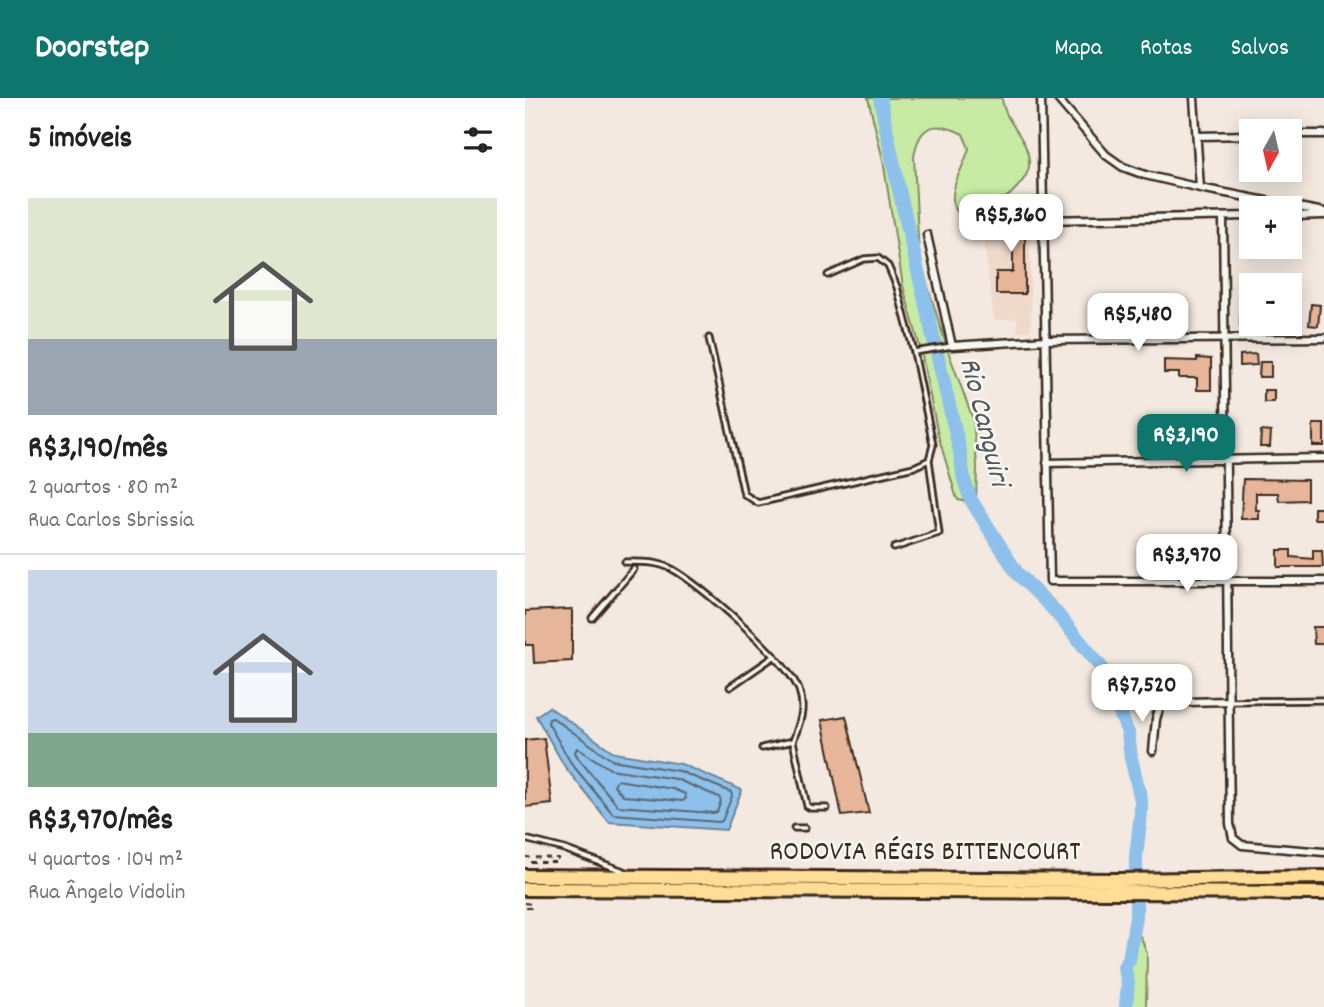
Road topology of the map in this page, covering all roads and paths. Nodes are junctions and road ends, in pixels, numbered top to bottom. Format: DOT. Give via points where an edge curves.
graph roads {
  1 [pos="1041,98"];
  2 [pos="1057,98"];
  3 [pos="1194,98"];
  4 [pos="1302,134"];
  5 [pos="1324,134"];
  6 [pos="1239,135"];
  7 [pos="1197,136"];
  8 [pos="1200,188"];
  9 [pos="1324,214"];
  10 [pos="1302,215"];
  11 [pos="1239,216"];
  12 [pos="1223,217"];
  13 [pos="1043,219"];
  14 [pos="926,236"];
  15 [pos="828,275"];
  16 [pos="709,338"];
  17 [pos="1225,338"];
  18 [pos="1324,338"];
  19 [pos="1045,340"];
  20 [pos="950,346"];
  21 [pos="914,352"];
  22 [pos="1324,458"];
  23 [pos="1226,459"];
  24 [pos="929,460"];
  25 [pos="1048,463"];
  26 [pos="894,548"];
  27 [pos="625,562"];
  28 [pos="634,569"];
  29 [pos="1227,581"];
  30 [pos="1324,581"];
  31 [pos="592,618"];
  32 [pos="775,656"];
  33 [pos="730,687"];
  34 [pos="1324,700"];
  35 [pos="1229,701"];
  36 [pos="1146,703"];
  37 [pos="1161,703"];
  38 [pos="793,741"];
  39 [pos="762,748"];
  40 [pos="1153,751"];
  41 [pos="827,808"];
  42 [pos="794,828"];
  43 [pos="805,828"];
  44 [pos="525,839"];
  45 [pos="1324,852"];
  46 [pos="525,857"];
  47 [pos="525,862"];
  48 [pos="525,876"];
  49 [pos="645,876"];
  50 [pos="1324,877"];
  51 [pos="1119,886"];
  52 [pos="1153,886"];
  53 [pos="525,889"];
  54 [pos="1324,893"];
  55 [pos="525,904"];
  56 [pos="525,908"];
  1 -- 13 [label="street"];
  2 -- 8 [label="street" via="1123,167"];
  3 -- 7 [label="street"];
  4 -- 5 [label="street"];
  6 -- 7 [label="street"];
  7 -- 8 [label="street"];
  8 -- 9 [label="street"];
  9 -- 10 [label="street"];
  11 -- 12 [label="street"];
  12 -- 13 [label="street"];
  12 -- 17 [label="street"];
  13 -- 19 [label="street"];
  14 -- 20 [label="street"];
  15 -- 21 [label="lane" via="864,259 878,258 888,266"];
  16 -- 24 [label="lane" via="744,494 758,503"];
  17 -- 18 [label="street"];
  17 -- 19 [label="street"];
  17 -- 23 [label="street"];
  19 -- 20 [label="street"];
  19 -- 25 [label="street"];
  20 -- 21 [label="lane"];
  21 -- 24 [label="lane" via="933,446"];
  22 -- 23 [label="street"];
  23 -- 25 [label="street"];
  23 -- 29 [label="street"];
  24 -- 26 [label="lane" via="939,533"];
  25 -- 29 [label="street" via="1050,581"];
  27 -- 32 [label="lane" via="651,562 681,575"];
  28 -- 31 [label="lane"];
  29 -- 30 [label="street"];
  29 -- 35 [label="street"];
  32 -- 33 [label="lane"];
  32 -- 38 [label="lane" via="798,687 804,714"];
  34 -- 35 [label="lane"];
  35 -- 37 [label="street"];
  35 -- 45 [label="street" via="1233,838 1242,845"];
  36 -- 37 [label="street"];
  37 -- 40 [label="street"];
  38 -- 39 [label="lane"];
  38 -- 41 [label="lane" via="807,806"];
  42 -- 43 [label="lane"];
  44 -- 49 [label="lane"];
  46 -- 47 [label="path" via="558,858 558,862"];
  48 -- 49 [label="highway, RODOVIA RÉGIS BITTENCOURT"];
  49 -- 51 [label="highway, RODOVIA RÉGIS BITTENCOURT"];
  50 -- 52 [label="highway, RODOVIA RÉGIS BITTENCOURT"];
  51 -- 52 [label="highway, RODOVIA RÉGIS BITTENCOURT"];
  51 -- 53 [label="highway, RODOVIA RÉGIS BITTENCOURT"];
  52 -- 54 [label="highway, RODOVIA RÉGIS BITTENCOURT"];
  55 -- 56 [label="path" via="531,908"];
}
